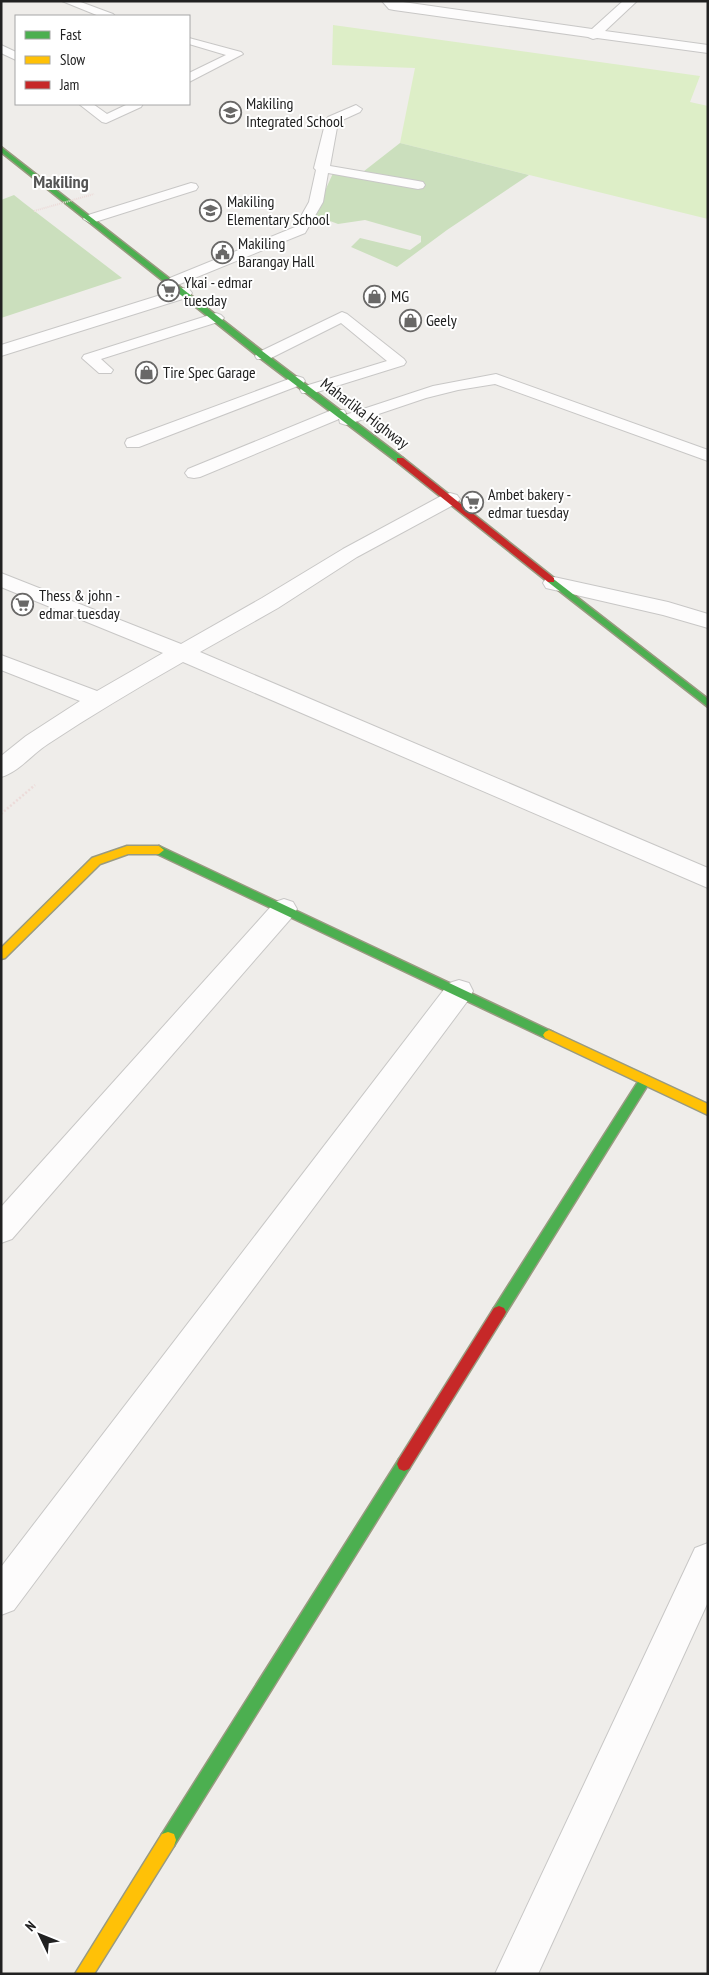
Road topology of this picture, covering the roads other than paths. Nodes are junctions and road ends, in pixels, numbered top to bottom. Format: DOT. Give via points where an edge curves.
graph roads {
  1 [pos="67,1"];
  2 [pos="388,1"];
  3 [pos="630,1"];
  4 [pos="418,5"];
  5 [pos="506,7"];
  6 [pos="106,15"];
  7 [pos="490,20"];
  8 [pos="593,35"];
  9 [pos="190,41"];
  10 [pos="1,48"];
  11 [pos="708,49"];
  12 [pos="15,56"];
  13 [pos="190,78"];
  14 [pos="86,105"];
  15 [pos="135,105"];
  16 [pos="356,108"];
  17 [pos="2,151"];
  18 [pos="321,168"];
  19 [pos="418,185"];
  20 [pos="191,187"];
  21 [pos="90,219"];
  22 [pos="177,288"];
  23 [pos="216,318"];
  24 [pos="1,351"];
  25 [pos="263,356"];
  26 [pos="105,370"];
  27 [pos="303,386"];
  28 [pos="342,417"];
  29 [pos="133,442"];
  30 [pos="708,456"];
  31 [pos="194,473"];
  32 [pos="450,499"];
  33 [pos="1,578"];
  34 [pos="554,583"];
  35 [pos="708,621"];
  36 [pos="180,652"];
  37 [pos="1,662"];
  38 [pos="98,700"];
  39 [pos="708,704"];
  40 [pos="1,770"];
  41 [pos="708,879"];
  42 [pos="284,909"];
  43 [pos="1,955"];
  44 [pos="459,992"];
  45 [pos="645,1080"];
  46 [pos="708,1110"];
  47 [pos="1,1229"];
  48 [pos="708,1561"];
  49 [pos="1,1597"];
  50 [pos="84,1974"];
  51 [pos="516,1974"];
  1 -- 6 [label="lane"];
  2 -- 4 [label="street" via="394,6"];
  3 -- 8 [label="street"];
  4 -- 7 [label="street"];
  5 -- 7 [label="street"];
  7 -- 8 [label="street"];
  8 -- 11 [label="street"];
  9 -- 13 [label="lane" via="238,54"];
  10 -- 12 [label="lane"];
  14 -- 15 [label="lane" via="106,119"];
  16 -- 18 [label="lane" via="332,120"];
  17 -- 21 [label="main road, Maharlika Highway"];
  18 -- 19 [label="lane"];
  18 -- 22 [label="lane" via="316,202 300,230"];
  20 -- 21 [label="lane"];
  21 -- 22 [label="main road, Maharlika Highway"];
  22 -- 23 [label="main road, Maharlika Highway"];
  22 -- 24 [label="street"];
  23 -- 25 [label="main road, Maharlika Highway"];
  23 -- 26 [label="lane" via="90,358"];
  25 -- 27 [label="main road, Maharlika Highway"];
  25 -- 27 [label="lane" via="342,317 398,362"];
  27 -- 28 [label="main road, Maharlika Highway"];
  27 -- 29 [label="lane"];
  28 -- 30 [label="lane" via="461,383 496,379"];
  28 -- 31 [label="lane"];
  28 -- 32 [label="main road, Maharlika Highway"];
  32 -- 34 [label="main road, Maharlika Highway"];
  32 -- 36 [label="street"];
  33 -- 36 [label="street"];
  34 -- 35 [label="street"];
  34 -- 39 [label="main road, Maharlika Highway"];
  36 -- 38 [label="street"];
  36 -- 41 [label="street"];
  37 -- 38 [label="street"];
  38 -- 40 [label="street" via="34,742"];
  42 -- 43 [label="main road" via="158,849 127,850 96,861"];
  42 -- 44 [label="main road"];
  42 -- 47 [label="street"];
  44 -- 45 [label="main road"];
  44 -- 49 [label="street"];
  45 -- 46 [label="main road"];
  45 -- 50 [label="main road"];
  48 -- 51 [label="street"];
}
